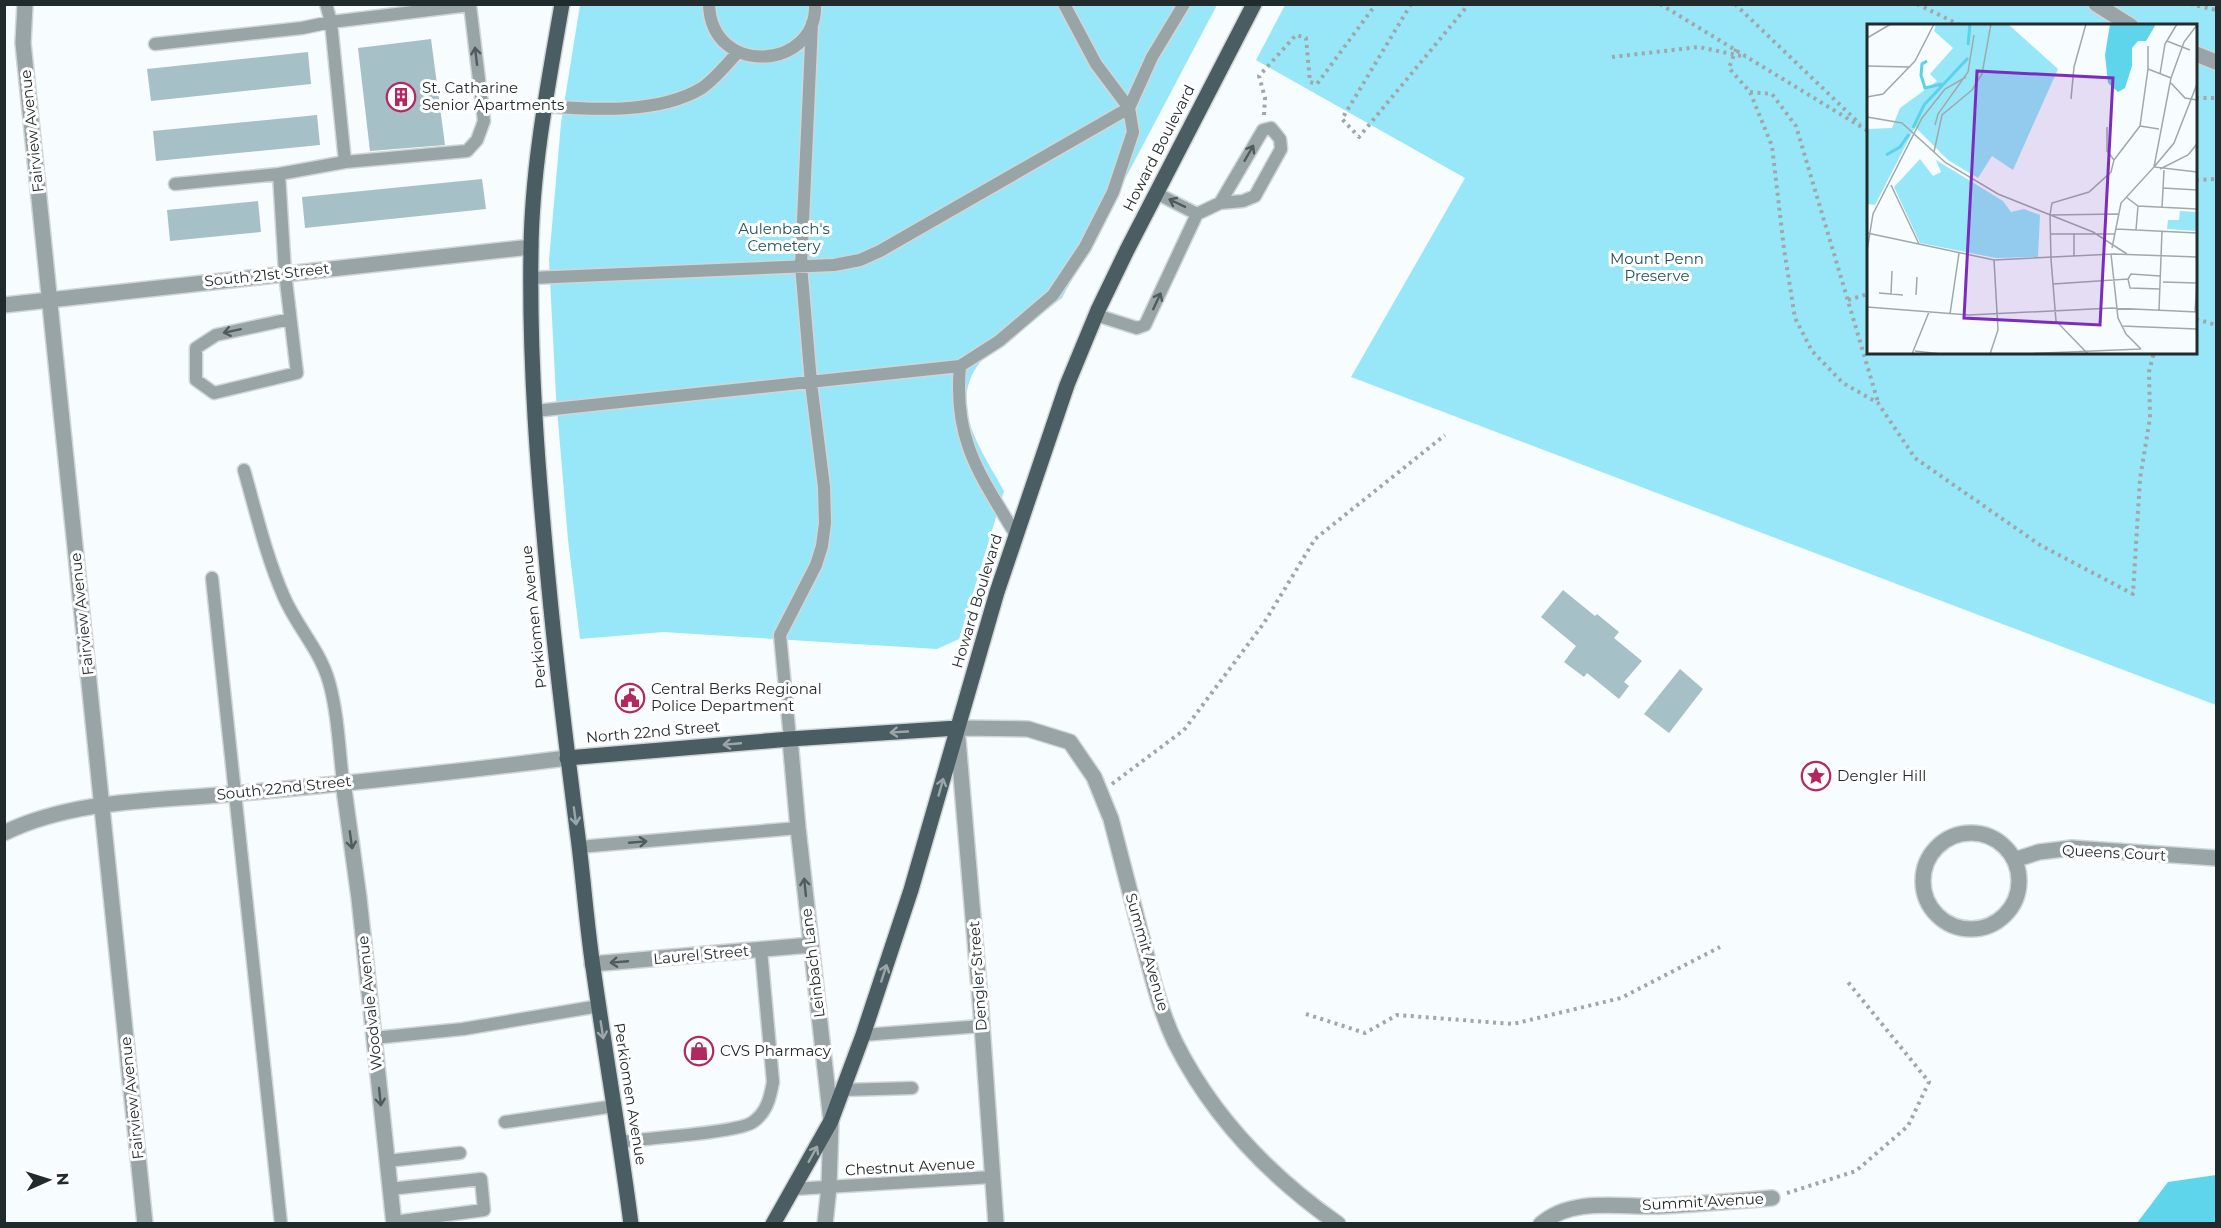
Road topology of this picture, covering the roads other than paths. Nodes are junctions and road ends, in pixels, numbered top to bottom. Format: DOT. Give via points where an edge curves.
graph roads {
  1 [pos="25,4"];
  2 [pos="326,4"];
  3 [pos="562,4"];
  4 [pos="709,4"];
  5 [pos="1064,4"];
  6 [pos="1184,4"];
  7 [pos="1254,4"];
  8 [pos="2096,4"];
  9 [pos="470,5"];
  10 [pos="818,6"];
  11 [pos="331,22"];
  12 [pos="812,22"];
  13 [pos="2128,24"];
  14 [pos="155,44"];
  15 [pos="738,52"];
  16 [pos="2197,54"];
  17 [pos="2217,62"];
  18 [pos="544,106"];
  19 [pos="1129,108"];
  20 [pos="345,162"];
  21 [pos="279,174"];
  22 [pos="175,184"];
  23 [pos="1156,193"];
  24 [pos="1220,203"];
  25 [pos="1197,214"];
  26 [pos="531,247"];
  27 [pos="801,265"];
  28 [pos="285,273"];
  29 [pos="531,278"];
  30 [pos="49,300"];
  31 [pos="4,305"];
  32 [pos="1096,315"];
  33 [pos="290,319"];
  34 [pos="960,366"];
  35 [pos="811,383"];
  36 [pos="535,411"];
  37 [pos="244,470"];
  38 [pos="1016,535"];
  39 [pos="212,578"];
  40 [pos="957,729"];
  41 [pos="790,738"];
  42 [pos="567,758"];
  43 [pos="343,782"];
  44 [pos="234,794"];
  45 [pos="101,806"];
  46 [pos="798,828"];
  47 [pos="4,833"];
  48 [pos="579,847"];
  49 [pos="2217,858"];
  50 [pos="2014,860"];
  51 [pos="811,945"];
  52 [pos="761,950"];
  53 [pos="592,964"];
  54 [pos="599,1006"];
  55 [pos="982,1026"];
  56 [pos="863,1035"];
  57 [pos="374,1038"];
  58 [pos="912,1088"];
  59 [pos="843,1090"];
  60 [pos="615,1106"];
  61 [pos="831,1121"];
  62 [pos="505,1122"];
  63 [pos="620,1142"];
  64 [pos="460,1154"];
  65 [pos="387,1161"];
  66 [pos="992,1177"];
  67 [pos="829,1187"];
  68 [pos="390,1189"];
  69 [pos="794,1189"];
  70 [pos="1772,1198"];
  71 [pos="394,1223"];
  72 [pos="146,1224"];
  73 [pos="281,1224"];
  74 [pos="631,1224"];
  75 [pos="773,1224"];
  76 [pos="825,1224"];
  77 [pos="996,1224"];
  78 [pos="1338,1224"];
  79 [pos="1540,1224"];
  1 -- 30 [label="street, Fairview Avenue" via="23,44"];
  2 -- 11 [label="lane"];
  3 -- 18 [label="main road, Perkiomen Avenue"];
  4 -- 15 [label="lane" via="715,30"];
  5 -- 19 [label="lane" via="1096,64"];
  6 -- 19 [label="lane" via="1152,57"];
  7 -- 23 [label="main road, Howard Boulevard"];
  8 -- 13 [label="street"];
  9 -- 11 [label="lane"];
  20 -- 9 [label="lane, one-way" via="467,151 477,140 484,121"];
  10 -- 12 [label="lane"];
  11 -- 14 [label="lane"];
  11 -- 20 [label="lane"];
  12 -- 15 [label="lane" via="790,50 773,57"];
  12 -- 27 [label="lane"];
  15 -- 18 [label="lane" via="704,87 680,99 648,106"];
  16 -- 17 [label="street"];
  18 -- 26 [label="main road, Perkiomen Avenue"];
  19 -- 27 [label="lane" via="880,251 834,265"];
  19 -- 34 [label="lane" via="1133,132 1130,142 1113,192 1085,247 1053,295"];
  20 -- 21 [label="lane"];
  21 -- 22 [label="lane"];
  21 -- 28 [label="lane"];
  25 -- 23 [label="lane, one-way"];
  23 -- 32 [label="main road, Howard Boulevard"];
  24 -- 24 [label="lane, one-way" via="1263,130 1271,128 1280,139 1281,149 1255,196"];
  24 -- 25 [label="lane"];
  32 -- 25 [label="lane, one-way" via="1137,328 1145,325"];
  26 -- 28 [label="street, South 21st Street"];
  26 -- 29 [label="main road, Perkiomen Avenue"];
  27 -- 29 [label="lane"];
  27 -- 35 [label="lane"];
  28 -- 30 [label="street, South 21st Street"];
  28 -- 33 [label="lane"];
  29 -- 36 [label="main road, Perkiomen Avenue"];
  30 -- 31 [label="street, South 21st Street"];
  30 -- 45 [label="street, Fairview Avenue"];
  32 -- 38 [label="main road, Howard Boulevard" via="1064,394"];
  33 -- 33 [label="lane, one-way" via="216,335 196,348 195,380 214,393 297,373"];
  34 -- 35 [label="lane"];
  34 -- 38 [label="lane" via="958,386 965,439 978,472"];
  35 -- 36 [label="lane"];
  35 -- 41 [label="lane" via="825,523 816,565 780,635"];
  36 -- 42 [label="main road, Perkiomen Avenue"];
  37 -- 43 [label="lane" via="285,599 320,657 329,682"];
  38 -- 40 [label="main road, Howard Boulevard"];
  39 -- 44 [label="lane"];
  40 -- 41 [label="main road, North 22nd Street, one-way"];
  40 -- 55 [label="street, Dengler Street"];
  56 -- 40 [label="main road, Howard Boulevard, one-way" via="911,890"];
  40 -- 78 [label="street, Summit Avenue" via="1028,729 1070,742 1094,777 1111,819 1157,994 1186,1062 1227,1123 1262,1161"];
  41 -- 42 [label="main road, North 22nd Street, one-way"];
  41 -- 46 [label="street, Leinbach Lane"];
  42 -- 43 [label="street, South 22nd Street"];
  42 -- 48 [label="main road, Perkiomen Avenue, one-way"];
  43 -- 44 [label="street, South 22nd Street"];
  43 -- 57 [label="street, Woodvale Avenue, one-way"];
  44 -- 45 [label="street, South 22nd Street"];
  44 -- 73 [label="lane"];
  45 -- 47 [label="street, South 22nd Street" via="46,817"];
  45 -- 72 [label="street, Fairview Avenue"];
  48 -- 46 [label="lane, one-way"];
  51 -- 46 [label="street, Leinbach Lane, one-way"];
  48 -- 53 [label="main road, Perkiomen Avenue"];
  49 -- 50 [label="street, Queens Court" via="2072,848"];
  50 -- 50 [label="street" via="2017,892 2001,918 1987,926 1971,929 1941,919 1924,893 1926,861 1947,838 1978,833 1993,838"];
  51 -- 52 [label="street, Laurel Street"];
  51 -- 61 [label="street, Leinbach Lane"];
  52 -- 53 [label="street, Laurel Street, one-way"];
  52 -- 63 [label="lane" via="773,1082 762,1114 750,1124 726,1129"];
  53 -- 54 [label="main road, Perkiomen Avenue"];
  54 -- 57 [label="lane" via="463,1029"];
  54 -- 60 [label="main road, Perkiomen Avenue, one-way"];
  55 -- 56 [label="lane"];
  55 -- 66 [label="street, Dengler Street"];
  56 -- 59 [label="main road, Howard Boulevard"];
  57 -- 65 [label="street, Woodvale Avenue, one-way"];
  58 -- 59 [label="lane"];
  59 -- 61 [label="main road, Howard Boulevard"];
  60 -- 62 [label="lane"];
  60 -- 63 [label="main road, Perkiomen Avenue"];
  61 -- 67 [label="street, Leinbach Lane"];
  69 -- 61 [label="main road, Howard Boulevard, one-way"];
  63 -- 74 [label="main road, Perkiomen Avenue"];
  64 -- 65 [label="lane"];
  65 -- 68 [label="street, Woodvale Avenue"];
  66 -- 67 [label="lane, Chestnut Avenue"];
  66 -- 77 [label="street, Dengler Street"];
  67 -- 69 [label="lane, Chestnut Avenue"];
  67 -- 76 [label="street, Leinbach Lane"];
  68 -- 71 [label="street, Woodvale Avenue"];
  68 -- 71 [label="lane" via="480,1179 484,1210"];
  69 -- 75 [label="main road, Howard Boulevard"];
  70 -- 79 [label="street, Summit Avenue" via="1594,1206 1564,1210"];
}
